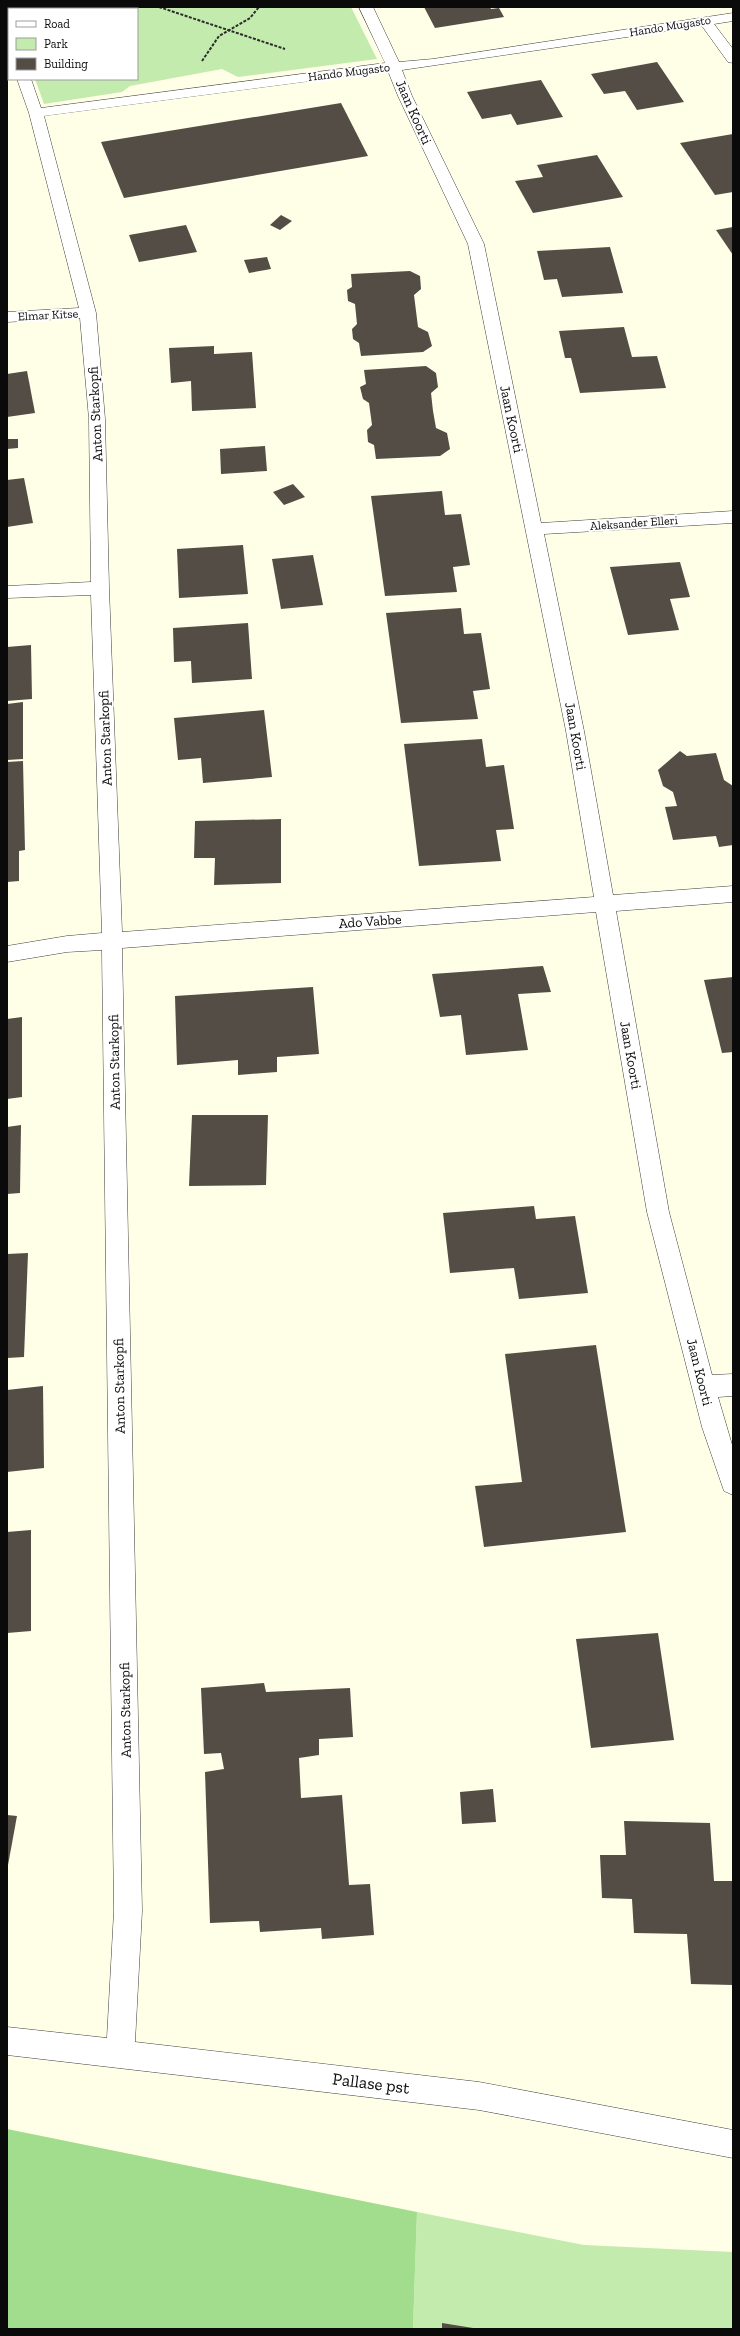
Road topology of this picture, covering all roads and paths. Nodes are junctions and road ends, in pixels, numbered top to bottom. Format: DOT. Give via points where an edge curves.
graph roads {
  1 [pos="159,7"];
  2 [pos="259,7"];
  3 [pos="366,7"];
  4 [pos="733,16"];
  5 [pos="705,21"];
  6 [pos="227,30"];
  7 [pos="287,49"];
  8 [pos="733,59"];
  9 [pos="394,67"];
  10 [pos="24,80"];
  11 [pos="36,113"];
  12 [pos="88,312"];
  13 [pos="7,317"];
  14 [pos="733,517"];
  15 [pos="535,530"];
  16 [pos="100,588"];
  17 [pos="7,592"];
  18 [pos="733,894"];
  19 [pos="605,904"];
  20 [pos="112,941"];
  21 [pos="7,954"];
  22 [pos="733,1385"];
  23 [pos="704,1387"];
  24 [pos="733,1483"];
  25 [pos="7,2041"];
  26 [pos="120,2053"];
  27 [pos="733,2144"];
  1 -- 6 [label="path"];
  2 -- 6 [label="path" via="257,13"];
  3 -- 9 [label="street, Jaan Koorti"];
  4 -- 5 [label="street, Hando Mugasto"];
  5 -- 8 [label="street"];
  5 -- 9 [label="street, Hando Mugasto"];
  6 -- 7 [label="path"];
  9 -- 11 [label="street, Hando Mugasto"];
  9 -- 15 [label="street, Jaan Koorti" via="405,96 476,244"];
  10 -- 11 [label="street, Anton Starkopfi"];
  11 -- 12 [label="street, Anton Starkopfi"];
  12 -- 13 [label="street, Elmar Kitse"];
  12 -- 16 [label="street, Anton Starkopfi" via="97,419"];
  14 -- 15 [label="street, Aleksander Elleri"];
  15 -- 19 [label="street, Jaan Koorti" via="575,731"];
  16 -- 17 [label="street"];
  16 -- 20 [label="street, Anton Starkopfi"];
  18 -- 19 [label="street, Ado Vabbe"];
  19 -- 20 [label="street, Ado Vabbe"];
  19 -- 23 [label="street, Jaan Koorti" via="658,1212"];
  20 -- 21 [label="street, Ado Vabbe" via="67,944"];
  20 -- 26 [label="street, Anton Starkopfi" via="128,1911"];
  22 -- 23 [label="street"];
  23 -- 24 [label="street, Jaan Koorti"];
  25 -- 26 [label="street, Pallase pst"];
  26 -- 27 [label="street, Pallase pst" via="479,2096"];
}
